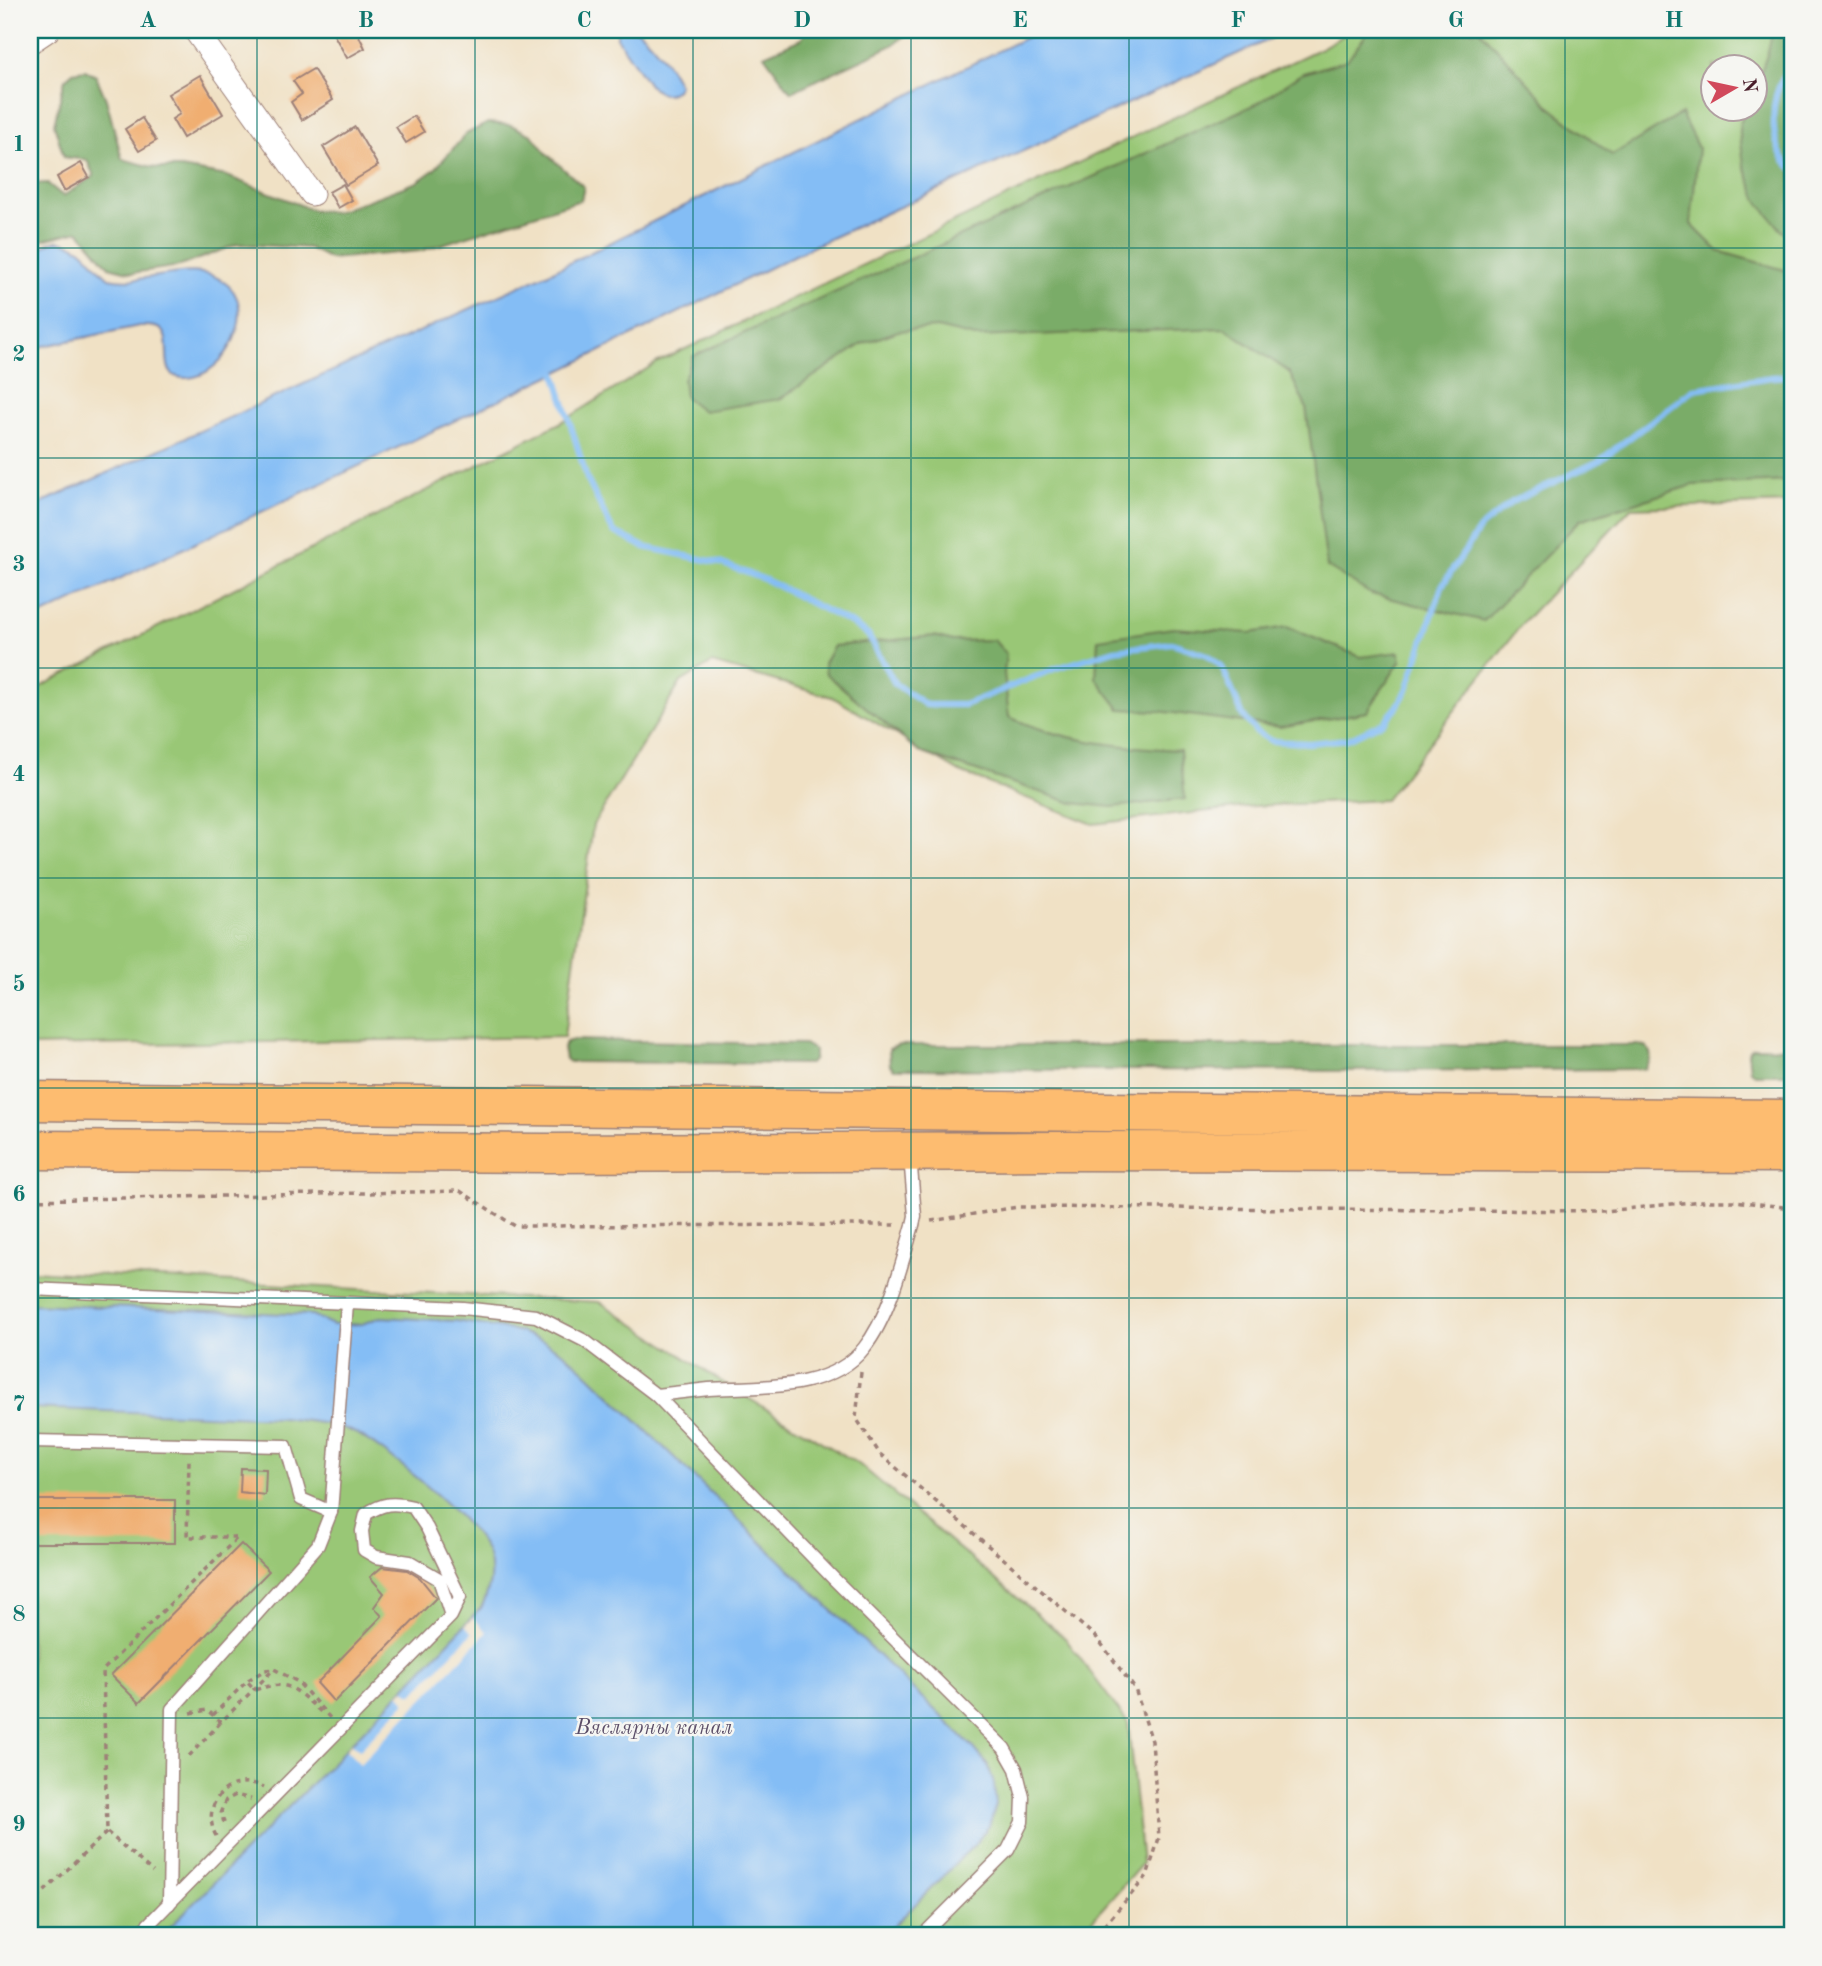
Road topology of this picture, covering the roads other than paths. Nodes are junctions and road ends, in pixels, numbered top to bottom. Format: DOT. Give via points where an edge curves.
graph roads {
  1 [pos="48,30"];
  2 [pos="195,30"];
  3 [pos="30,42"];
  4 [pos="312,194"];
  5 [pos="30,1101"];
  6 [pos="1792,1119"];
  7 [pos="30,1150"];
  8 [pos="910,1153"];
  9 [pos="1792,1153"];
  10 [pos="1703,1154"];
  11 [pos="1792,1165"];
  12 [pos="30,1289"];
  13 [pos="347,1307"];
  14 [pos="656,1395"];
  15 [pos="30,1441"];
  16 [pos="331,1512"];
  17 [pos="451,1616"];
  18 [pos="169,1904"];
  19 [pos="136,1936"];
  20 [pos="922,1936"];
  1 -- 3 [label="street"];
  2 -- 4 [label="street"];
  5 -- 6 [label="highway"];
  7 -- 8 [label="highway"];
  8 -- 10 [label="highway"];
  8 -- 14 [label="lane" via="913,1225 879,1323 863,1349 846,1365 807,1382"];
  9 -- 10 [label="highway"];
  10 -- 11 [label="highway"];
  12 -- 13 [label="lane"];
  13 -- 14 [label="lane" via="463,1308 536,1316 585,1341"];
  13 -- 16 [label="lane"];
  14 -- 20 [label="lane" via="1004,1748 1016,1769 1023,1797 1022,1822 1008,1850"];
  15 -- 16 [label="lane" via="286,1446 301,1499"];
  16 -- 18 [label="lane" via="318,1545 172,1709"];
  17 -- 17 [label="lane" via="439,1579 410,1562 376,1557 364,1550 366,1514 381,1504 413,1507 460,1597"];
  17 -- 18 [label="lane"];
  18 -- 19 [label="lane"];
}
